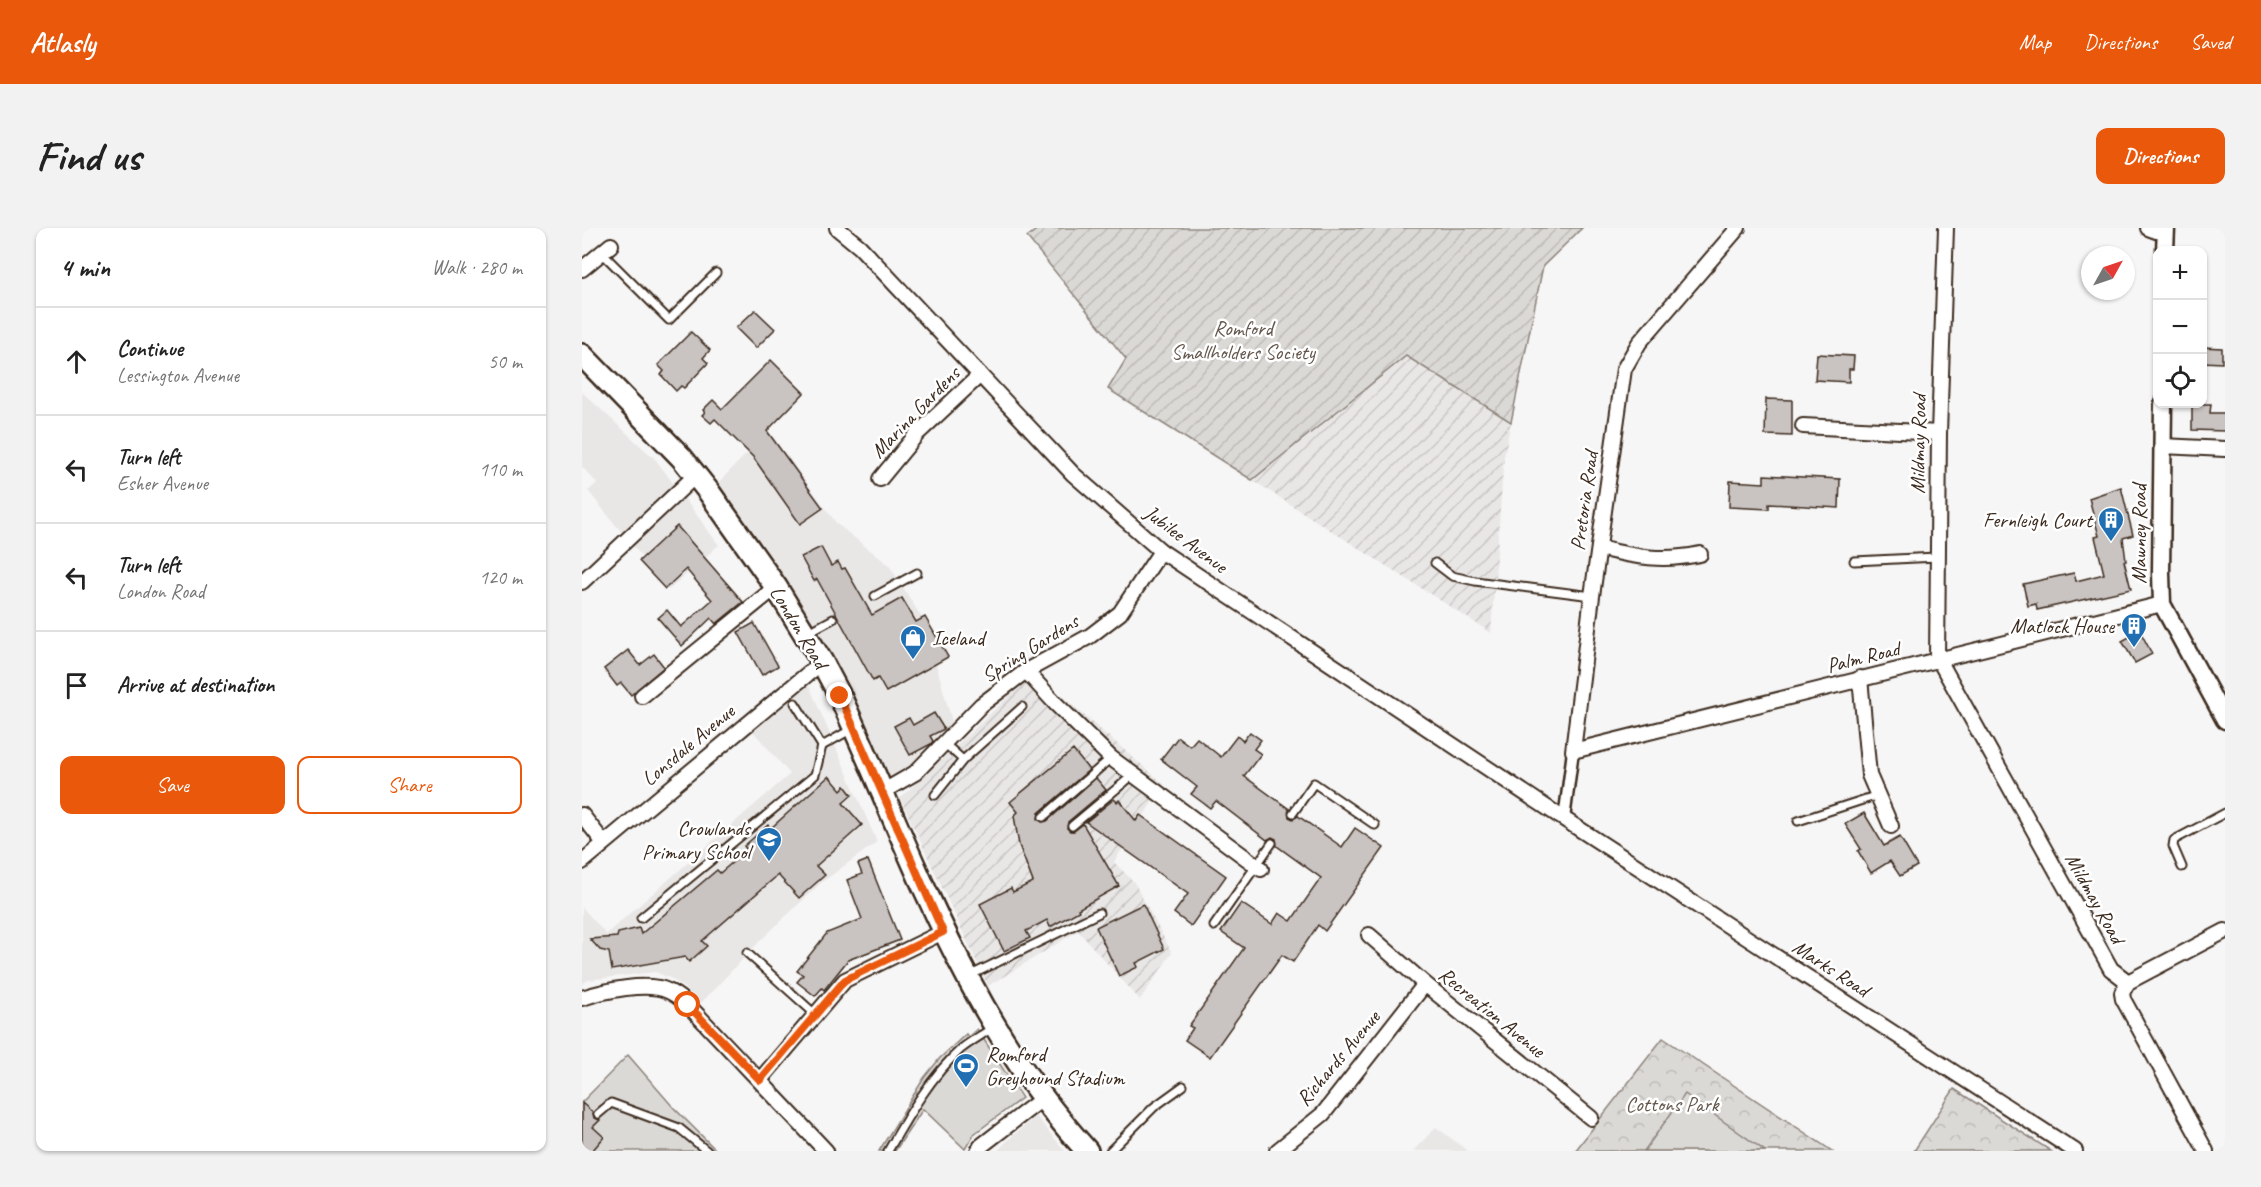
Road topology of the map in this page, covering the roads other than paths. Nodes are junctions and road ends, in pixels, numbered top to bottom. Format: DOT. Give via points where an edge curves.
graph roads {
  1 [pos="837,228"];
  2 [pos="1738,228"];
  3 [pos="1946,228"];
  4 [pos="2148,228"];
  5 [pos="2166,229"];
  6 [pos="2165,246"];
  7 [pos="606,250"];
  8 [pos="582,269"];
  9 [pos="716,273"];
  10 [pos="584,361"];
  11 [pos="980,375"];
  12 [pos="2163,408"];
  13 [pos="1803,426"];
  14 [pos="1939,433"];
  15 [pos="2162,446"];
  16 [pos="2225,449"];
  17 [pos="696,475"];
  18 [pos="880,479"];
  19 [pos="1599,548"];
  20 [pos="1161,551"];
  21 [pos="1700,554"];
  22 [pos="1937,557"];
  23 [pos="1854,561"];
  24 [pos="1435,563"];
  25 [pos="917,573"];
  26 [pos="582,582"];
  27 [pos="776,587"];
  28 [pos="875,596"];
  29 [pos="1592,597"];
  30 [pos="2162,604"];
  31 [pos="833,619"];
  32 [pos="805,634"];
  33 [pos="1938,660"];
  34 [pos="822,662"];
  35 [pos="1026,671"];
  36 [pos="1860,678"];
  37 [pos="642,696"];
  38 [pos="795,704"];
  39 [pos="1022,707"];
  40 [pos="2225,720"];
  41 [pos="854,728"];
  42 [pos="944,743"];
  43 [pos="822,746"];
  44 [pos="1573,751"];
  45 [pos="1111,758"];
  46 [pos="963,760"];
  47 [pos="1133,775"];
  48 [pos="882,792"];
  49 [pos="934,795"];
  50 [pos="1878,795"];
  51 [pos="1293,813"];
  52 [pos="2225,813"];
  53 [pos="582,815"];
  54 [pos="1043,818"];
  55 [pos="1564,819"];
  56 [pos="1798,821"];
  57 [pos="1375,825"];
  58 [pos="1072,826"];
  59 [pos="1891,826"];
  60 [pos="604,843"];
  61 [pos="1272,843"];
  62 [pos="582,862"];
  63 [pos="1258,867"];
  64 [pos="2182,867"];
  65 [pos="1099,913"];
  66 [pos="641,918"];
  67 [pos="1214,926"];
  68 [pos="2225,931"];
  69 [pos="943,932"];
  70 [pos="1369,935"];
  71 [pos="747,953"];
  72 [pos="966,978"];
  73 [pos="2128,982"];
  74 [pos="1425,984"];
  75 [pos="582,998"];
  76 [pos="815,1014"];
  77 [pos="994,1027"];
  78 [pos="760,1080"];
  79 [pos="1183,1086"];
  80 [pos="1042,1099"];
  81 [pos="598,1114"];
  82 [pos="1591,1118"];
  83 [pos="707,1151"];
  84 [pos="826,1151"];
  85 [pos="888,1151"];
  86 [pos="978,1151"];
  87 [pos="1087,1151"];
  88 [pos="1110,1151"];
  89 [pos="1277,1151"];
  90 [pos="2075,1151"];
  91 [pos="2206,1151"];
  1 -- 11 [label="street, Jubilee Avenue" via="860,247"];
  2 -- 19 [label="street, Pretoria Road" via="1638,344 1624,369"];
  3 -- 14 [label="street, Mildmay Road"];
  4 -- 5 [label="street"];
  5 -- 6 [label="street"];
  7 -- 8 [label="street"];
  7 -- 9 [label="lane" via="669,320"];
  10 -- 17 [label="main road, London Road"];
  11 -- 18 [label="street, Marina Gardens" via="917,434"];
  11 -- 20 [label="street, Jubilee Avenue" via="1073,474"];
  12 -- 15 [label="street, Mawney Road"];
  13 -- 14 [label="street"];
  14 -- 22 [label="street, Mildmay Road"];
  15 -- 16 [label="street"];
  15 -- 30 [label="street, Mawney Road"];
  17 -- 26 [label="street"];
  17 -- 27 [label="main road, London Road"];
  19 -- 21 [label="street" via="1637,557 1677,559"];
  19 -- 29 [label="street, Pretoria Road"];
  20 -- 35 [label="street, Spring Gardens" via="1120,613 1090,636"];
  20 -- 55 [label="street, Jubilee Avenue"];
  22 -- 23 [label="lane"];
  22 -- 33 [label="street, Mildmay Road"];
  24 -- 29 [label="lane" via="1452,576 1475,581"];
  25 -- 28 [label="lane"];
  27 -- 32 [label="main road, London Road"];
  27 -- 37 [label="street"];
  29 -- 44 [label="street, Pretoria Road"];
  30 -- 33 [label="street, Palm Road"];
  30 -- 40 [label="street, Mawney Road"];
  31 -- 32 [label="lane"];
  32 -- 34 [label="main road, London Road"];
  33 -- 36 [label="street, Palm Road"];
  33 -- 73 [label="street, Mildmay Road" via="2111,969"];
  34 -- 41 [label="main road, London Road"];
  34 -- 60 [label="street, Lonsdale Avenue"];
  35 -- 42 [label="street, Spring Gardens" via="981,705"];
  35 -- 45 [label="street"];
  36 -- 44 [label="street, Palm Road"];
  36 -- 50 [label="street" via="1869,775"];
  38 -- 43 [label="lane"];
  39 -- 46 [label="lane"];
  41 -- 43 [label="lane"];
  41 -- 48 [label="main road, London Road"];
  42 -- 46 [label="lane"];
  42 -- 48 [label="street, Spring Gardens" via="915,773"];
  43 -- 66 [label="lane" via="815,775"];
  44 -- 55 [label="street, Pretoria Road"];
  45 -- 47 [label="street"];
  45 -- 54 [label="lane"];
  46 -- 49 [label="lane"];
  47 -- 58 [label="lane"];
  47 -- 63 [label="street"];
  48 -- 69 [label="main road, London Road"];
  50 -- 56 [label="lane"];
  50 -- 59 [label="street"];
  51 -- 57 [label="lane" via="1314,783"];
  52 -- 64 [label="lane" via="2174,840"];
  53 -- 60 [label="street"];
  55 -- 90 [label="street, Marks Road"];
  60 -- 62 [label="street, Lonsdale Avenue"];
  61 -- 63 [label="lane"];
  63 -- 67 [label="lane"];
  65 -- 72 [label="lane"];
  68 -- 73 [label="street"];
  69 -- 72 [label="main road, London Road"];
  69 -- 76 [label="street" via="845,980"];
  70 -- 74 [label="street, Recreation Avenue"];
  71 -- 76 [label="lane"];
  72 -- 77 [label="main road, London Road"];
  73 -- 91 [label="street" via="2123,999"];
  74 -- 82 [label="street, Recreation Avenue"];
  74 -- 89 [label="street, Richards Avenue" via="1323,1114"];
  75 -- 78 [label="street" via="645,987 667,990 688,1005"];
  76 -- 78 [label="street"];
  77 -- 80 [label="main road, London Road"];
  77 -- 85 [label="lane" via="948,1064"];
  78 -- 84 [label="street"];
  79 -- 88 [label="lane" via="1154,1107"];
  80 -- 86 [label="street"];
  80 -- 87 [label="main road, London Road"];
  81 -- 83 [label="lane" via="610,1103 679,1128"];
}
